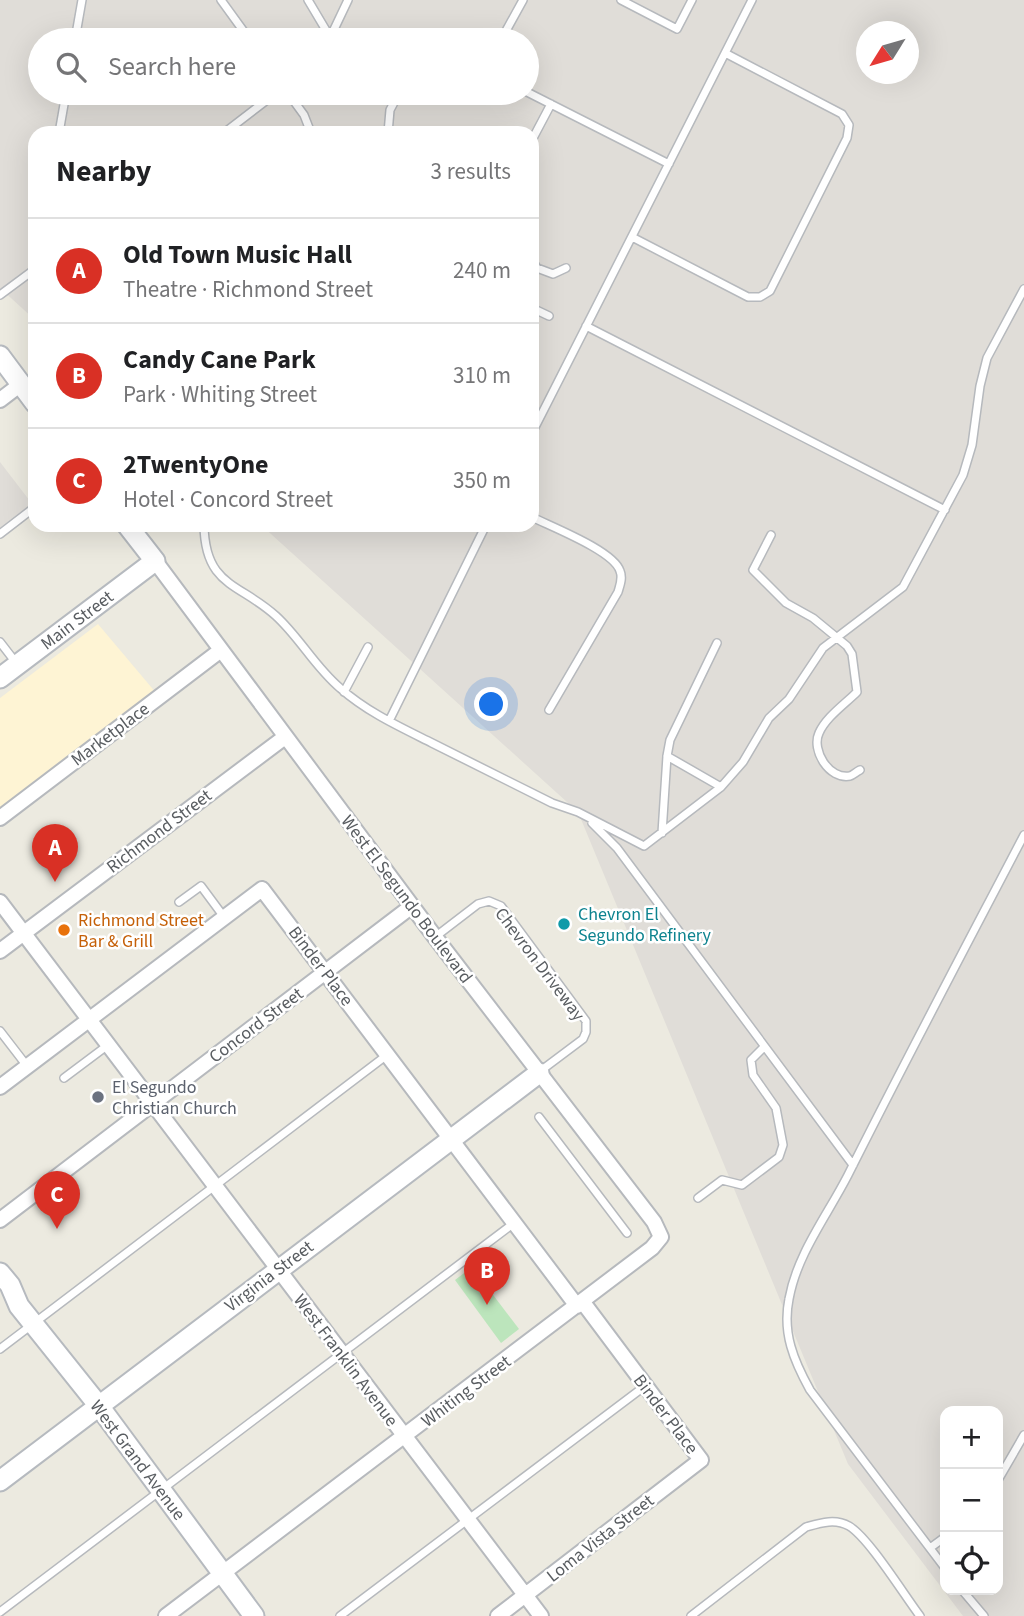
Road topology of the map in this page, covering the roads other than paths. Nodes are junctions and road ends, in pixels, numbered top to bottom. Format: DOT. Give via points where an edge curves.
graph roads {
  1 [pos="82,0"];
  2 [pos="221,0"];
  3 [pos="309,0"];
  4 [pos="348,0"];
  5 [pos="523,0"];
  6 [pos="621,0"];
  7 [pos="692,0"];
  8 [pos="752,0"];
  9 [pos="77,28"];
  10 [pos="241,28"];
  11 [pos="324,28"];
  12 [pos="335,28"];
  13 [pos="508,28"];
  14 [pos="725,53"];
  15 [pos="539,98"];
  16 [pos="551,104"];
  17 [pos="64,105"];
  18 [pos="260,105"];
  19 [pos="297,105"];
  20 [pos="393,105"];
  21 [pos="59,126"];
  22 [pos="233,126"];
  23 [pos="308,126"];
  24 [pos="389,126"];
  25 [pos="539,127"];
  26 [pos="669,164"];
  27 [pos="632,237"];
  28 [pos="566,268"];
  29 [pos="539,269"];
  30 [pos="28,274"];
  31 [pos="1024,289"];
  32 [pos="0,295"];
  33 [pos="539,311"];
  34 [pos="549,316"];
  35 [pos="586,326"];
  36 [pos="0,356"];
  37 [pos="21,384"];
  38 [pos="28,393"];
  39 [pos="0,400"];
  40 [pos="539,419"];
  41 [pos="945,510"];
  42 [pos="28,512"];
  43 [pos="539,520"];
  44 [pos="132,532"];
  45 [pos="205,532"];
  46 [pos="482,532"];
  47 [pos="0,534"];
  48 [pos="771,536"];
  49 [pos="155,561"];
  50 [pos="839,637"];
  51 [pos="0,642"];
  52 [pos="717,643"];
  53 [pos="368,647"];
  54 [pos="221,650"];
  55 [pos="18,665"];
  56 [pos="0,678"];
  57 [pos="344,692"];
  58 [pos="549,710"];
  59 [pos="389,721"];
  60 [pos="285,737"];
  61 [pos="667,756"];
  62 [pos="860,771"];
  63 [pos="721,787"];
  64 [pos="578,812"];
  65 [pos="0,818"];
  66 [pos="662,834"];
  67 [pos="1024,835"];
  68 [pos="0,902"];
  69 [pos="179,902"];
  70 [pos="412,906"];
  71 [pos="225,917"];
  72 [pos="23,933"];
  73 [pos="435,937"];
  74 [pos="0,951"];
  75 [pos="326,973"];
  76 [pos="89,1019"];
  77 [pos="0,1031"];
  78 [pos="108,1045"];
  79 [pos="764,1047"];
  80 [pos="387,1055"];
  81 [pos="27,1067"];
  82 [pos="539,1073"];
  83 [pos="64,1078"];
  84 [pos="0,1087"];
  85 [pos="152,1104"];
  86 [pos="539,1116"];
  87 [pos="451,1139"];
  88 [pos="853,1166"];
  89 [pos="215,1186"];
  90 [pos="698,1198"];
  91 [pos="0,1220"];
  92 [pos="514,1223"];
  93 [pos="627,1233"];
  94 [pos="661,1237"];
  95 [pos="278,1269"];
  96 [pos="0,1273"];
  97 [pos="0,1298"];
  98 [pos="580,1304"];
  99 [pos="19,1306"];
  100 [pos="33,1323"];
  101 [pos="0,1349"];
  102 [pos="342,1353"];
  103 [pos="645,1386"];
  104 [pos="99,1406"];
  105 [pos="1024,1435"];
  106 [pos="404,1437"];
  107 [pos="701,1460"];
  108 [pos="1003,1471"];
  109 [pos="0,1481"];
  110 [pos="161,1489"];
  111 [pos="468,1519"];
  112 [pos="940,1541"];
  113 [pos="930,1548"];
  114 [pos="940,1561"];
  115 [pos="223,1573"];
  116 [pos="966,1595"];
  117 [pos="526,1596"];
  118 [pos="0,1612"];
  119 [pos="166,1616"];
  120 [pos="254,1616"];
  121 [pos="340,1616"];
  122 [pos="498,1616"];
  123 [pos="541,1616"];
  124 [pos="691,1616"];
  125 [pos="920,1616"];
  126 [pos="984,1616"];
  1 -- 9 [label="lane"];
  2 -- 10 [label="lane"];
  3 -- 11 [label="lane"];
  4 -- 12 [label="lane"];
  5 -- 13 [label="lane"];
  6 -- 7 [label="lane" via="677,29"];
  8 -- 14 [label="lane"];
  14 -- 26 [label="lane"];
  14 -- 27 [label="lane" via="842,114 849,125 847,138 771,291 760,298 748,296"];
  15 -- 16 [label="lane"];
  16 -- 25 [label="lane"];
  16 -- 26 [label="lane"];
  17 -- 21 [label="lane"];
  18 -- 22 [label="lane"];
  19 -- 23 [label="lane"];
  20 -- 24 [label="lane"];
  26 -- 27 [label="lane"];
  27 -- 35 [label="lane"];
  28 -- 29 [label="lane" via="553,274"];
  30 -- 32 [label="lane"];
  31 -- 41 [label="lane" via="987,358 972,445"];
  33 -- 34 [label="lane"];
  35 -- 40 [label="lane"];
  35 -- 41 [label="lane"];
  36 -- 37 [label="main road"];
  37 -- 38 [label="main road"];
  37 -- 39 [label="street"];
  41 -- 50 [label="lane" via="903,587"];
  42 -- 47 [label="lane"];
  43 -- 58 [label="lane" via="610,556 620,568 621,578 618,593"];
  44 -- 49 [label="main road"];
  45 -- 57 [label="lane" via="207,553 218,572 233,588 274,614"];
  46 -- 59 [label="lane"];
  48 -- 50 [label="lane" via="753,570 786,603"];
  49 -- 54 [label="street, West El Segundo Boulevard"];
  49 -- 55 [label="main road, Main Street"];
  50 -- 62 [label="lane" via="852,654 857,692 826,722 816,744 830,769 849,776"];
  50 -- 63 [label="lane" via="823,648"];
  51 -- 55 [label="lane"];
  52 -- 61 [label="lane" via="670,740"];
  53 -- 57 [label="lane"];
  54 -- 60 [label="street, West El Segundo Boulevard"];
  54 -- 65 [label="street, Marketplace"];
  55 -- 56 [label="main road, Main Street"];
  57 -- 59 [label="lane"];
  59 -- 64 [label="lane"];
  60 -- 70 [label="street, West El Segundo Boulevard"];
  60 -- 72 [label="street, Richmond Street"];
  61 -- 63 [label="lane"];
  61 -- 66 [label="lane"];
  63 -- 66 [label="lane"];
  64 -- 66 [label="lane" via="645,846"];
  64 -- 79 [label="lane" via="617,848"];
  67 -- 88 [label="lane"];
  68 -- 72 [label="street, West Franklin Avenue"];
  69 -- 71 [label="lane" via="201,886"];
  70 -- 73 [label="street, West El Segundo Boulevard"];
  70 -- 75 [label="street, Concord Street"];
  71 -- 75 [label="street, Binder Place" via="262,889"];
  71 -- 76 [label="street, Binder Place"];
  72 -- 74 [label="street, Richmond Street"];
  72 -- 76 [label="street, West Franklin Avenue"];
  73 -- 82 [label="street, West El Segundo Boulevard"];
  73 -- 82 [label="lane, Chevron Driveway" via="478,904 489,901 500,906 586,1021 583,1039"];
  75 -- 80 [label="street, Binder Place"];
  75 -- 85 [label="street, Concord Street"];
  76 -- 78 [label="street, West Franklin Avenue"];
  76 -- 81 [label="street, Binder Place"];
  77 -- 81 [label="lane"];
  78 -- 83 [label="lane"];
  78 -- 85 [label="street, West Franklin Avenue"];
  79 -- 88 [label="lane"];
  79 -- 90 [label="lane" via="751,1060 753,1075 776,1108 783,1145 779,1157 742,1185 722,1180"];
  80 -- 87 [label="street, Binder Place"];
  80 -- 89 [label="lane"];
  81 -- 84 [label="street, Binder Place"];
  82 -- 87 [label="main road, Virginia Street"];
  82 -- 94 [label="street, West El Segundo Boulevard"];
  85 -- 89 [label="street, West Franklin Avenue"];
  85 -- 91 [label="street, Concord Street"];
  86 -- 93 [label="lane"];
  87 -- 92 [label="street, Binder Place"];
  87 -- 95 [label="main road, Virginia Street"];
  88 -- 113 [label="lane" via="794,1278 786,1321 789,1342 810,1390"];
  89 -- 95 [label="street, West Franklin Avenue"];
  89 -- 100 [label="lane"];
  92 -- 98 [label="street, Binder Place"];
  92 -- 102 [label="lane"];
  94 -- 98 [label="street, Whiting Street"];
  95 -- 102 [label="street, West Franklin Avenue"];
  95 -- 104 [label="main road, Virginia Street"];
  96 -- 99 [label="main road, West Grand Avenue"];
  97 -- 99 [label="main road, West Grand Avenue"];
  98 -- 103 [label="street, Binder Place"];
  98 -- 106 [label="street, Whiting Street"];
  99 -- 100 [label="main road, West Grand Avenue"];
  100 -- 101 [label="lane"];
  100 -- 104 [label="main road, West Grand Avenue"];
  102 -- 106 [label="street, West Franklin Avenue"];
  102 -- 110 [label="lane"];
  103 -- 107 [label="street, Binder Place"];
  103 -- 111 [label="lane"];
  104 -- 109 [label="main road, Virginia Street"];
  104 -- 110 [label="main road, West Grand Avenue"];
  105 -- 108 [label="lane"];
  106 -- 111 [label="street, West Franklin Avenue"];
  106 -- 115 [label="street, Whiting Street"];
  107 -- 117 [label="street, Loma Vista Street"];
  110 -- 115 [label="main road, West Grand Avenue"];
  110 -- 118 [label="lane"];
  111 -- 117 [label="street, West Franklin Avenue"];
  111 -- 121 [label="lane"];
  112 -- 113 [label="lane"];
  113 -- 114 [label="lane"];
  115 -- 119 [label="street, Whiting Street"];
  115 -- 120 [label="main road, West Grand Avenue"];
  116 -- 126 [label="lane"];
  117 -- 122 [label="street, Loma Vista Street"];
  117 -- 123 [label="street, West Franklin Avenue"];
  124 -- 125 [label="lane" via="806,1527 829,1521 848,1525 866,1543"];
}
